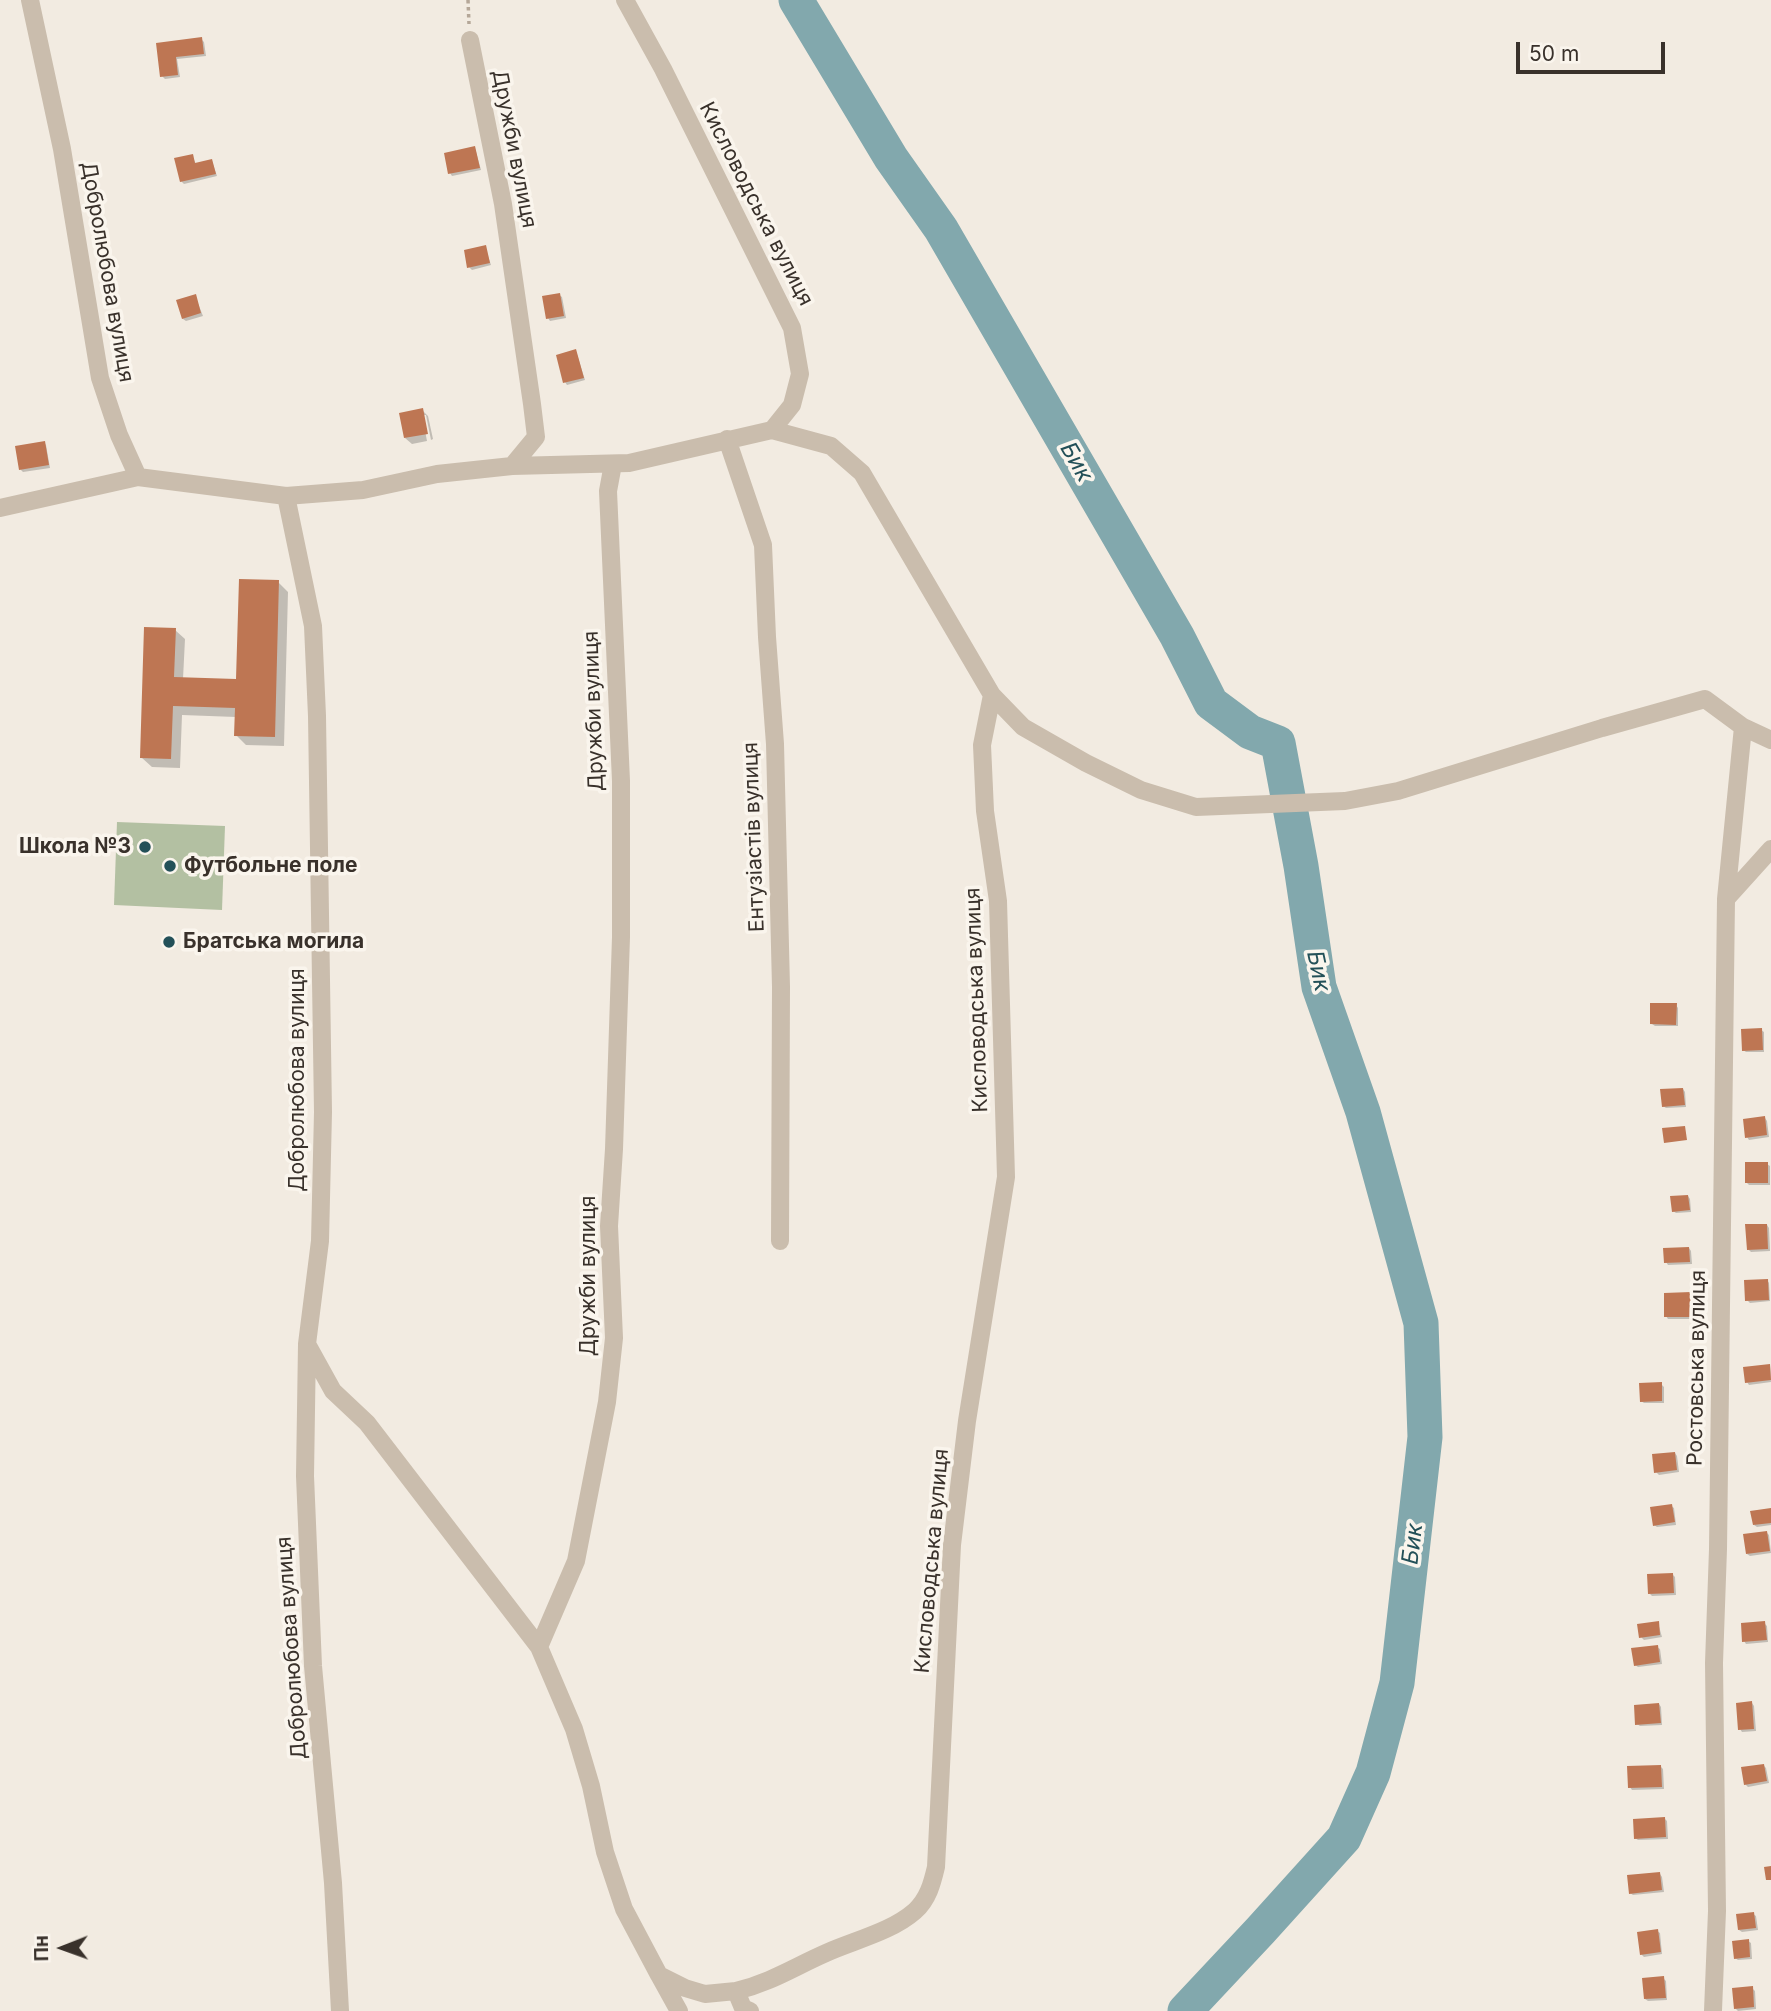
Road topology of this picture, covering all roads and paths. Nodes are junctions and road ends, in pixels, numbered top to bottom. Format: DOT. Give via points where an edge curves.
graph roads {
  1 [pos="30,0"];
  2 [pos="625,0"];
  3 [pos="470,40"];
  4 [pos="772,430"];
  5 [pos="727,439"];
  6 [pos="613,464"];
  7 [pos="512,467"];
  8 [pos="138,477"];
  9 [pos="286,496"];
  10 [pos="0,508"];
  11 [pos="992,695"];
  12 [pos="1743,727"];
  13 [pos="1771,740"];
  14 [pos="1771,849"];
  15 [pos="1727,899"];
  16 [pos="780,1241"];
  17 [pos="307,1344"];
  18 [pos="539,1647"];
  19 [pos="659,1975"];
  20 [pos="736,1991"];
  21 [pos="745,2010"];
  22 [pos="341,2011"];
  23 [pos="679,2011"];
  24 [pos="1713,2011"];
  1 -- 8 [label="street, Добролюбова вулиця" via="62,149 100,378"];
  2 -- 4 [label="street, Кисловодська вулиця" via="792,327 800,374 792,405"];
  3 -- 7 [label="street, Дружби вулиця" via="503,204 534,415 536,437"];
  4 -- 5 [label="street"];
  4 -- 11 [label="street" via="831,446 862,473"];
  5 -- 6 [label="street"];
  5 -- 16 [label="street, Ентузіастів вулиця" via="763,545 775,744 781,987"];
  6 -- 7 [label="street"];
  6 -- 18 [label="street, Дружби вулиця" via="608,491 621,781 621,937 609,1226 614,1338 607,1402 576,1561"];
  7 -- 9 [label="street" via="437,474 363,491"];
  8 -- 9 [label="street"];
  8 -- 10 [label="street"];
  9 -- 17 [label="street, Добролюбова вулиця" via="313,626 317,730 323,1112 320,1241"];
  11 -- 12 [label="street" via="1023,727 1086,762 1141,790 1196,807 1345,801 1398,791 1705,699"];
  11 -- 20 [label="street, Кисловодська вулиця" via="982,745 985,811 999,901 1006,1177 952,1545 936,1867 929,1893 895,1925 764,1984"];
  12 -- 13 [label="street"];
  12 -- 15 [label="street, Ростовська вулиця"];
  14 -- 15 [label="street"];
  15 -- 24 [label="street, Ростовська вулиця"];
  17 -- 18 [label="street" via="333,1391 367,1423"];
  17 -- 22 [label="street, Добролюбова вулиця" via="305,1476 313,1666"];
  18 -- 19 [label="street" via="574,1729 624,1909"];
  19 -- 20 [label="street" via="705,1994"];
  19 -- 23 [label="street"];
  20 -- 21 [label="street"];
}
